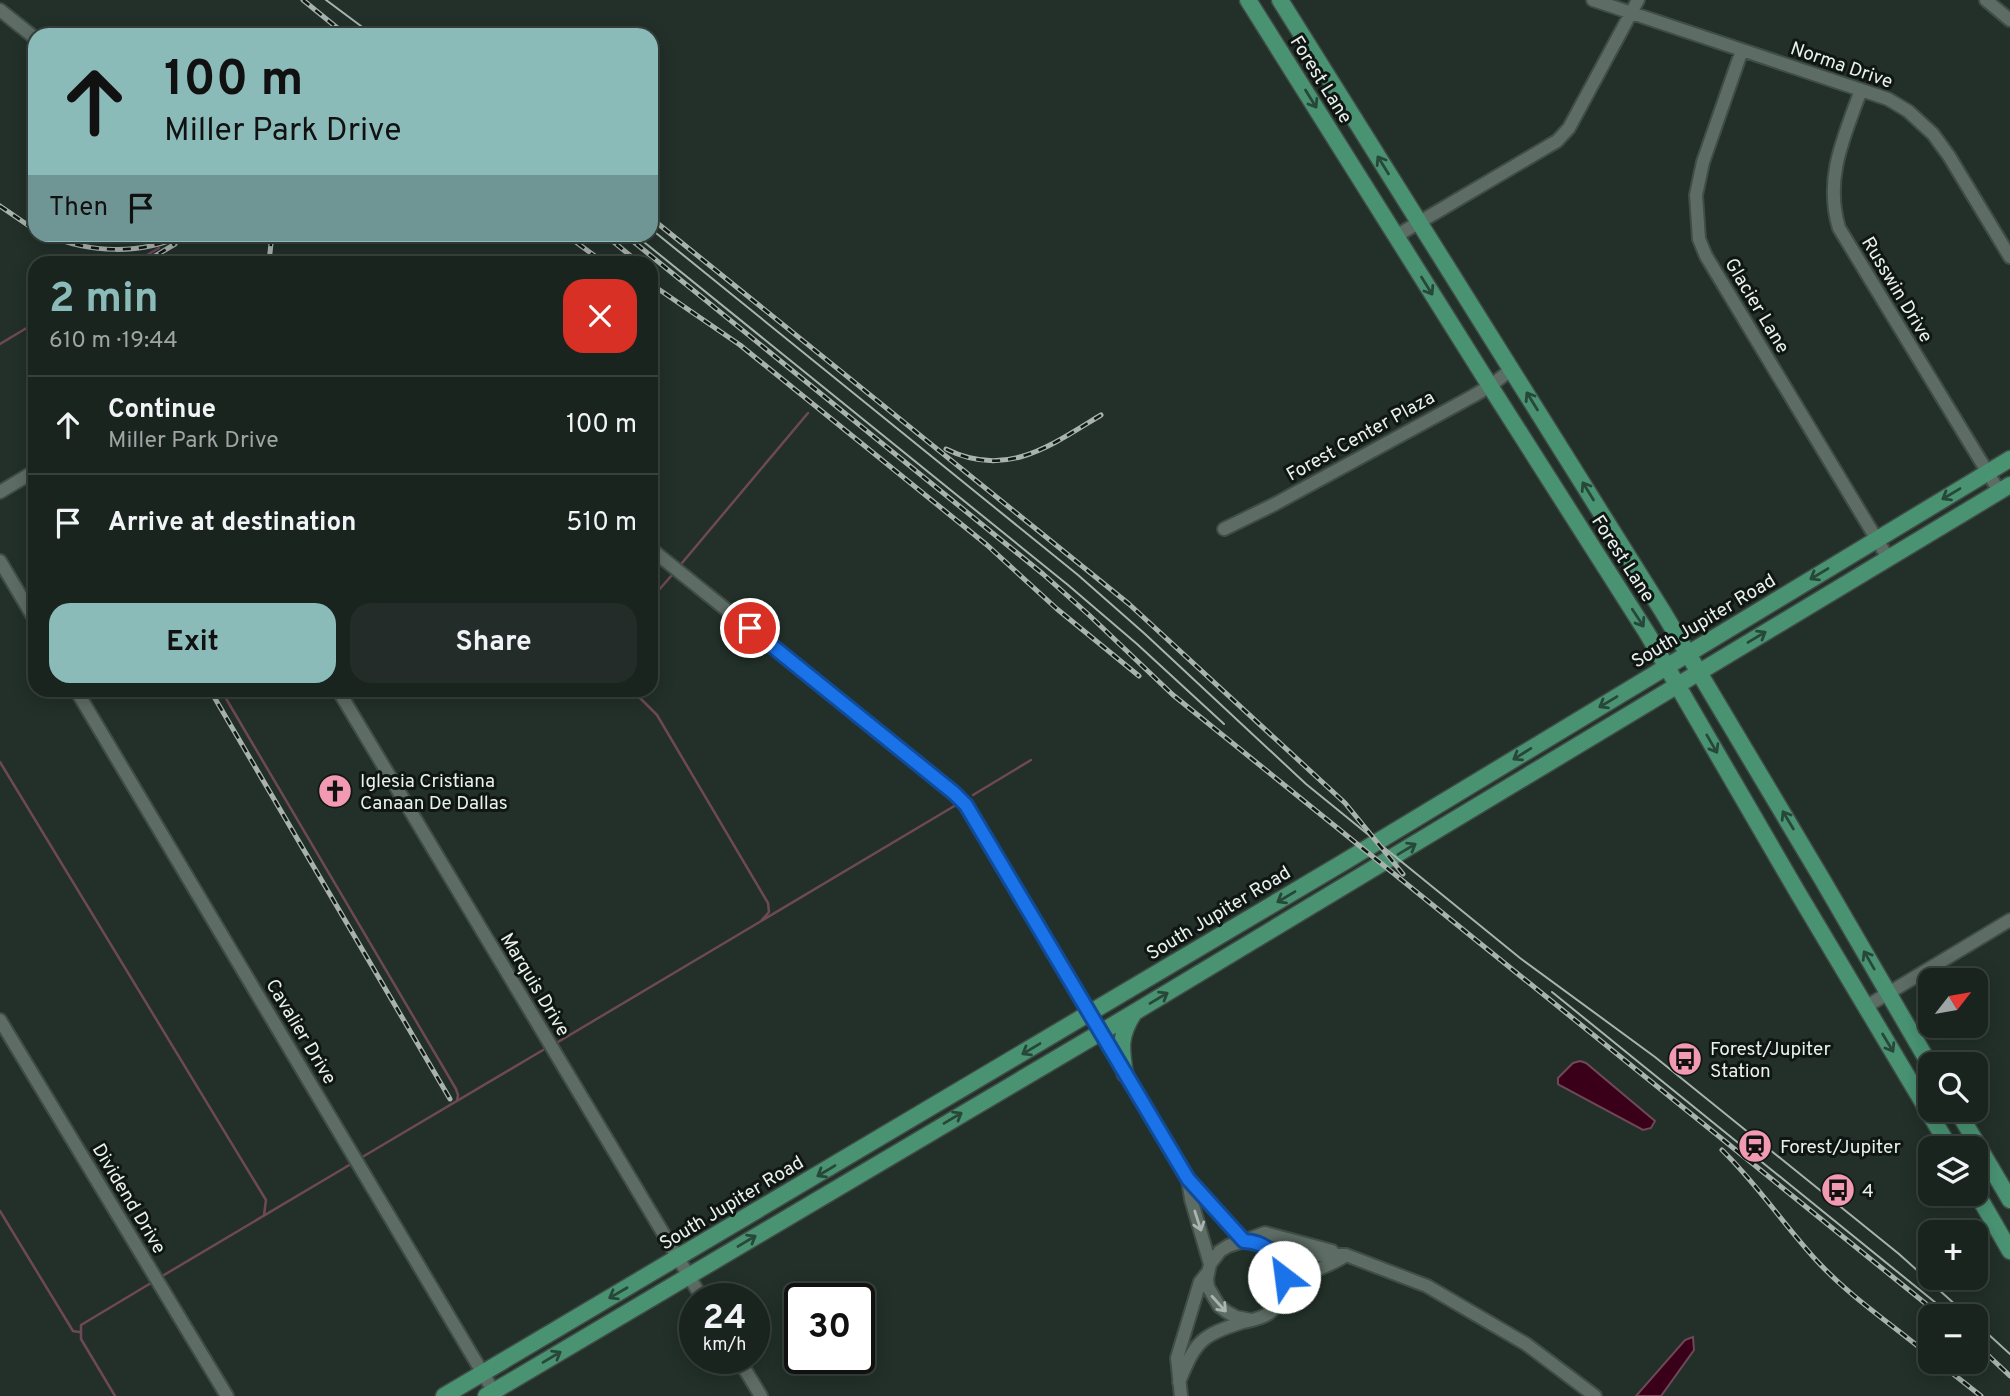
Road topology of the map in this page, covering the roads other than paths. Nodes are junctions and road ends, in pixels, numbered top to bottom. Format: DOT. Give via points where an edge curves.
graph roads {
  1 [pos="1248,0"];
  2 [pos="1280,0"];
  3 [pos="1593,0"];
  4 [pos="1638,0"];
  5 [pos="1986,0"];
  6 [pos="0,10"];
  7 [pos="1631,13"];
  8 [pos="2010,20"];
  9 [pos="28,32"];
  10 [pos="1742,50"];
  11 [pos="1320,64"];
  12 [pos="1297,78"];
  13 [pos="1861,90"];
  14 [pos="1419,223"];
  15 [pos="1396,236"];
  16 [pos="2010,257"];
  17 [pos="1512,369"];
  18 [pos="1490,386"];
  19 [pos="2010,459"];
  20 [pos="1987,473"];
  21 [pos="28,475"];
  22 [pos="2004,488"];
  23 [pos="0,492"];
  24 [pos="1224,530"];
  25 [pos="1878,539"];
  26 [pos="658,555"];
  27 [pos="1888,558"];
  28 [pos="0,561"];
  29 [pos="28,608"];
  30 [pos="1687,654"];
  31 [pos="1667,666"];
  32 [pos="1699,672"];
  33 [pos="1677,685"];
  34 [pos="80,697"];
  35 [pos="342,697"];
  36 [pos="1495,771"];
  37 [pos="1507,789"];
  38 [pos="1254,915"];
  39 [pos="2010,920"];
  40 [pos="1265,933"];
  41 [pos="1889,994"];
  42 [pos="1867,1006"];
  43 [pos="1135,1012"];
  44 [pos="1090,1014"];
  45 [pos="0,1020"];
  46 [pos="1100,1032"];
  47 [pos="1922,1052"];
  48 [pos="1125,1074"];
  49 [pos="1939,1122"];
  50 [pos="1964,1122"];
  51 [pos="1936,1124"];
  52 [pos="884,1136"];
  53 [pos="1943,1136"];
  54 [pos="895,1153"];
  55 [pos="1188,1179"];
  56 [pos="2010,1200"];
  57 [pos="1988,1206"];
  58 [pos="2003,1224"];
  59 [pos="1244,1241"];
  60 [pos="2010,1251"];
  61 [pos="1272,1252"];
  62 [pos="1346,1255"];
  63 [pos="677,1259"];
  64 [pos="1209,1267"];
  65 [pos="688,1276"];
  66 [pos="692,1283"];
  67 [pos="1279,1303"];
  68 [pos="1251,1320"];
  69 [pos="483,1373"];
  70 [pos="748,1374"];
  71 [pos="1179,1382"];
  72 [pos="490,1394"];
  73 [pos="227,1396"];
  74 [pos="444,1396"];
  75 [pos="761,1396"];
  76 [pos="1181,1396"];
  77 [pos="1595,1396"];
  1 -- 12 [label="main road, Forest Lane"];
  2 -- 11 [label="main road, Forest Lane"];
  3 -- 7 [label="street, Norma Drive"];
  4 -- 7 [label="street"];
  5 -- 8 [label="street"];
  6 -- 9 [label="street"];
  7 -- 10 [label="street, Norma Drive"];
  7 -- 14 [label="street" via="1569,128 1557,141"];
  10 -- 13 [label="street, Norma Drive"];
  10 -- 25 [label="street, Glacier Lane" via="1703,162 1696,194 1699,239"];
  11 -- 12 [label="main road"];
  14 -- 11 [label="main road, Forest Lane, one-way"];
  12 -- 15 [label="main road, Forest Lane, one-way"];
  13 -- 16 [label="street, Norma Drive" via="1908,111 1933,135"];
  13 -- 20 [label="street, Russwin Drive" via="1836,159 1833,184 1839,228"];
  14 -- 15 [label="street"];
  14 -- 17 [label="main road, Forest Lane"];
  15 -- 18 [label="main road, Forest Lane, one-way"];
  17 -- 18 [label="street, Forest Center Plaza"];
  30 -- 17 [label="main road, Forest Lane, one-way"];
  18 -- 24 [label="street, Forest Center Plaza"];
  18 -- 31 [label="main road, Forest Lane, one-way"];
  19 -- 20 [label="main road, South Jupiter Road"];
  20 -- 22 [label="street, Russwin Drive"];
  20 -- 25 [label="main road, South Jupiter Road, one-way"];
  21 -- 23 [label="street"];
  22 -- 27 [label="main road"];
  25 -- 27 [label="street, Glacier Lane"];
  25 -- 30 [label="main road, South Jupiter Road, one-way"];
  26 -- 44 [label="street" via="966,805"];
  32 -- 27 [label="main road, one-way"];
  28 -- 29 [label="street"];
  30 -- 31 [label="main road, South Jupiter Road"];
  30 -- 32 [label="main road, Forest Lane"];
  31 -- 33 [label="main road, Forest Lane"];
  31 -- 36 [label="main road, South Jupiter Road, one-way"];
  32 -- 33 [label="main road"];
  41 -- 32 [label="main road, Forest Lane, one-way"];
  33 -- 37 [label="main road"];
  33 -- 42 [label="main road, Forest Lane, one-way"];
  34 -- 69 [label="street, Cavalier Drive"];
  35 -- 63 [label="street, Marquis Drive"];
  36 -- 37 [label="main road"];
  36 -- 38 [label="main road, South Jupiter Road, one-way"];
  40 -- 37 [label="main road, one-way"];
  38 -- 40 [label="main road"];
  38 -- 44 [label="main road, South Jupiter Road"];
  39 -- 41 [label="street"];
  43 -- 40 [label="main road, one-way"];
  41 -- 42 [label="street"];
  41 -- 47 [label="main road, Forest Lane"];
  42 -- 51 [label="main road, Forest Lane, one-way"];
  43 -- 46 [label="main road"];
  43 -- 48 [label="main road" via="1121,1040"];
  44 -- 46 [label="street"];
  44 -- 52 [label="main road, South Jupiter Road, one-way"];
  45 -- 73 [label="street, Dividend Drive"];
  46 -- 48 [label="street"];
  54 -- 46 [label="main road, one-way"];
  48 -- 55 [label="street"];
  49 -- 51 [label="main road"];
  50 -- 56 [label="main road"];
  51 -- 53 [label="main road, Forest Lane"];
  52 -- 54 [label="main road"];
  52 -- 63 [label="main road, South Jupiter Road, one-way"];
  65 -- 54 [label="main road, one-way"];
  55 -- 59 [label="street"];
  55 -- 64 [label="street, one-way"];
  57 -- 58 [label="main road"];
  58 -- 60 [label="main road"];
  59 -- 61 [label="street" via="1264,1245"];
  59 -- 62 [label="street" via="1265,1233"];
  59 -- 64 [label="street" via="1220,1251"];
  61 -- 62 [label="street"];
  61 -- 67 [label="street" via="1284,1277"];
  62 -- 67 [label="street" via="1306,1275"];
  62 -- 77 [label="street" via="1427,1286 1526,1344"];
  63 -- 65 [label="street, Marquis Drive"];
  63 -- 69 [label="main road, South Jupiter Road, one-way"];
  64 -- 68 [label="street, one-way" via="1208,1287 1219,1306"];
  64 -- 71 [label="street" via="1177,1357"];
  65 -- 66 [label="street, Marquis Drive"];
  72 -- 65 [label="main road, one-way"];
  67 -- 68 [label="street" via="1267,1315"];
  68 -- 71 [label="street" via="1200,1341"];
  69 -- 72 [label="street, Cavalier Drive"];
  69 -- 74 [label="main road, South Jupiter Road"];
  70 -- 75 [label="street"];
  71 -- 76 [label="street"];
}
